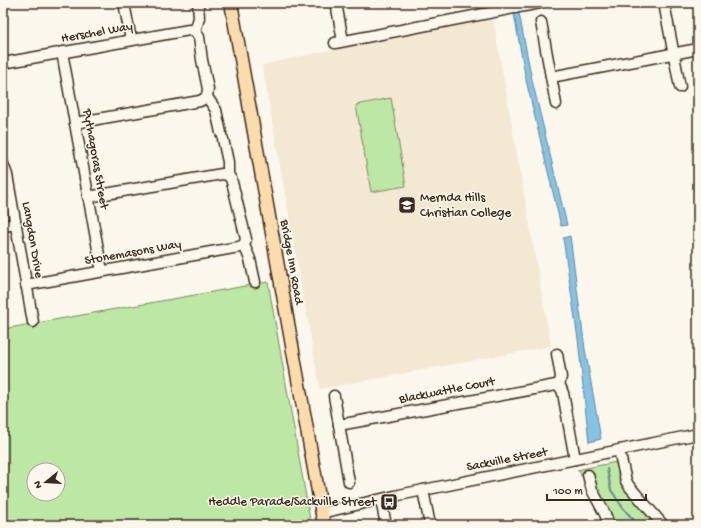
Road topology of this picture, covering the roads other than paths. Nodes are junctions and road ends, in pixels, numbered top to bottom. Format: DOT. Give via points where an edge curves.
graph roads {
  1 [pos="124,3"];
  2 [pos="198,3"];
  3 [pos="231,3"];
  4 [pos="336,3"];
  5 [pos="664,3"];
  6 [pos="536,4"];
  7 [pos="493,9"];
  8 [pos="541,22"];
  9 [pos="195,31"];
  10 [pos="131,40"];
  11 [pos="698,49"];
  12 [pos="62,52"];
  13 [pos="674,53"];
  14 [pos="3,63"];
  15 [pos="551,77"];
  16 [pos="680,87"];
  17 [pos="207,97"];
  18 [pos="556,104"];
  19 [pos="75,123"];
  20 [pos="3,164"];
  21 [pos="228,175"];
  22 [pos="88,197"];
  23 [pos="16,224"];
  24 [pos="3,226"];
  25 [pos="244,245"];
  26 [pos="102,271"];
  27 [pos="255,282"];
  28 [pos="26,285"];
  29 [pos="33,322"];
  30 [pos="558,354"];
  31 [pos="559,386"];
  32 [pos="334,396"];
  33 [pos="339,425"];
  34 [pos="698,434"];
  35 [pos="619,450"];
  36 [pos="575,459"];
  37 [pos="588,475"];
  38 [pos="350,482"];
  39 [pos="423,490"];
  40 [pos="381,500"];
  41 [pos="321,513"];
  42 [pos="324,525"];
  43 [pos="386,525"];
  44 [pos="430,525"];
  45 [pos="609,525"];
  46 [pos="663,525"];
  1 -- 10 [label="street"];
  2 -- 9 [label="street" via="199,18"];
  3 -- 41 [label="main road, Bridge Inn Road"];
  4 -- 7 [label="street" via="339,42"];
  5 -- 13 [label="street"];
  6 -- 7 [label="street"];
  8 -- 15 [label="street"];
  9 -- 10 [label="street, Herschel Way"];
  9 -- 17 [label="street" via="200,37"];
  10 -- 12 [label="street, Herschel Way"];
  11 -- 13 [label="street"];
  12 -- 14 [label="street, Herschel Way"];
  12 -- 19 [label="street, Pythagoras Street"];
  13 -- 15 [label="street"];
  13 -- 16 [label="street"];
  15 -- 18 [label="street"];
  17 -- 19 [label="street" via="200,101"];
  17 -- 21 [label="street" via="216,110 228,162"];
  19 -- 22 [label="street, Pythagoras Street"];
  20 -- 23 [label="street, Langdon Drive"];
  21 -- 22 [label="street"];
  21 -- 25 [label="street" via="245,237"];
  22 -- 26 [label="street, Pythagoras Street"];
  23 -- 24 [label="street"];
  23 -- 28 [label="street, Langdon Drive"];
  25 -- 26 [label="street, Stonemasons Way"];
  25 -- 27 [label="street"];
  26 -- 28 [label="street, Stonemasons Way"];
  28 -- 29 [label="street, Langdon Drive"];
  30 -- 31 [label="street" via="561,377"];
  31 -- 33 [label="street, Blackwattle Court" via="554,384"];
  31 -- 36 [label="street" via="563,393"];
  32 -- 33 [label="street"];
  33 -- 38 [label="street"];
  34 -- 35 [label="street, Sackville Street"];
  35 -- 36 [label="street, Sackville Street"];
  35 -- 46 [label="street" via="629,486"];
  36 -- 39 [label="street, Sackville Street"];
  37 -- 45 [label="street"];
  39 -- 40 [label="street, Sackville Street"];
  39 -- 44 [label="street"];
  40 -- 41 [label="street, Sackville Street"];
  40 -- 43 [label="street"];
  41 -- 42 [label="main road, Bridge Inn Road"];
}
